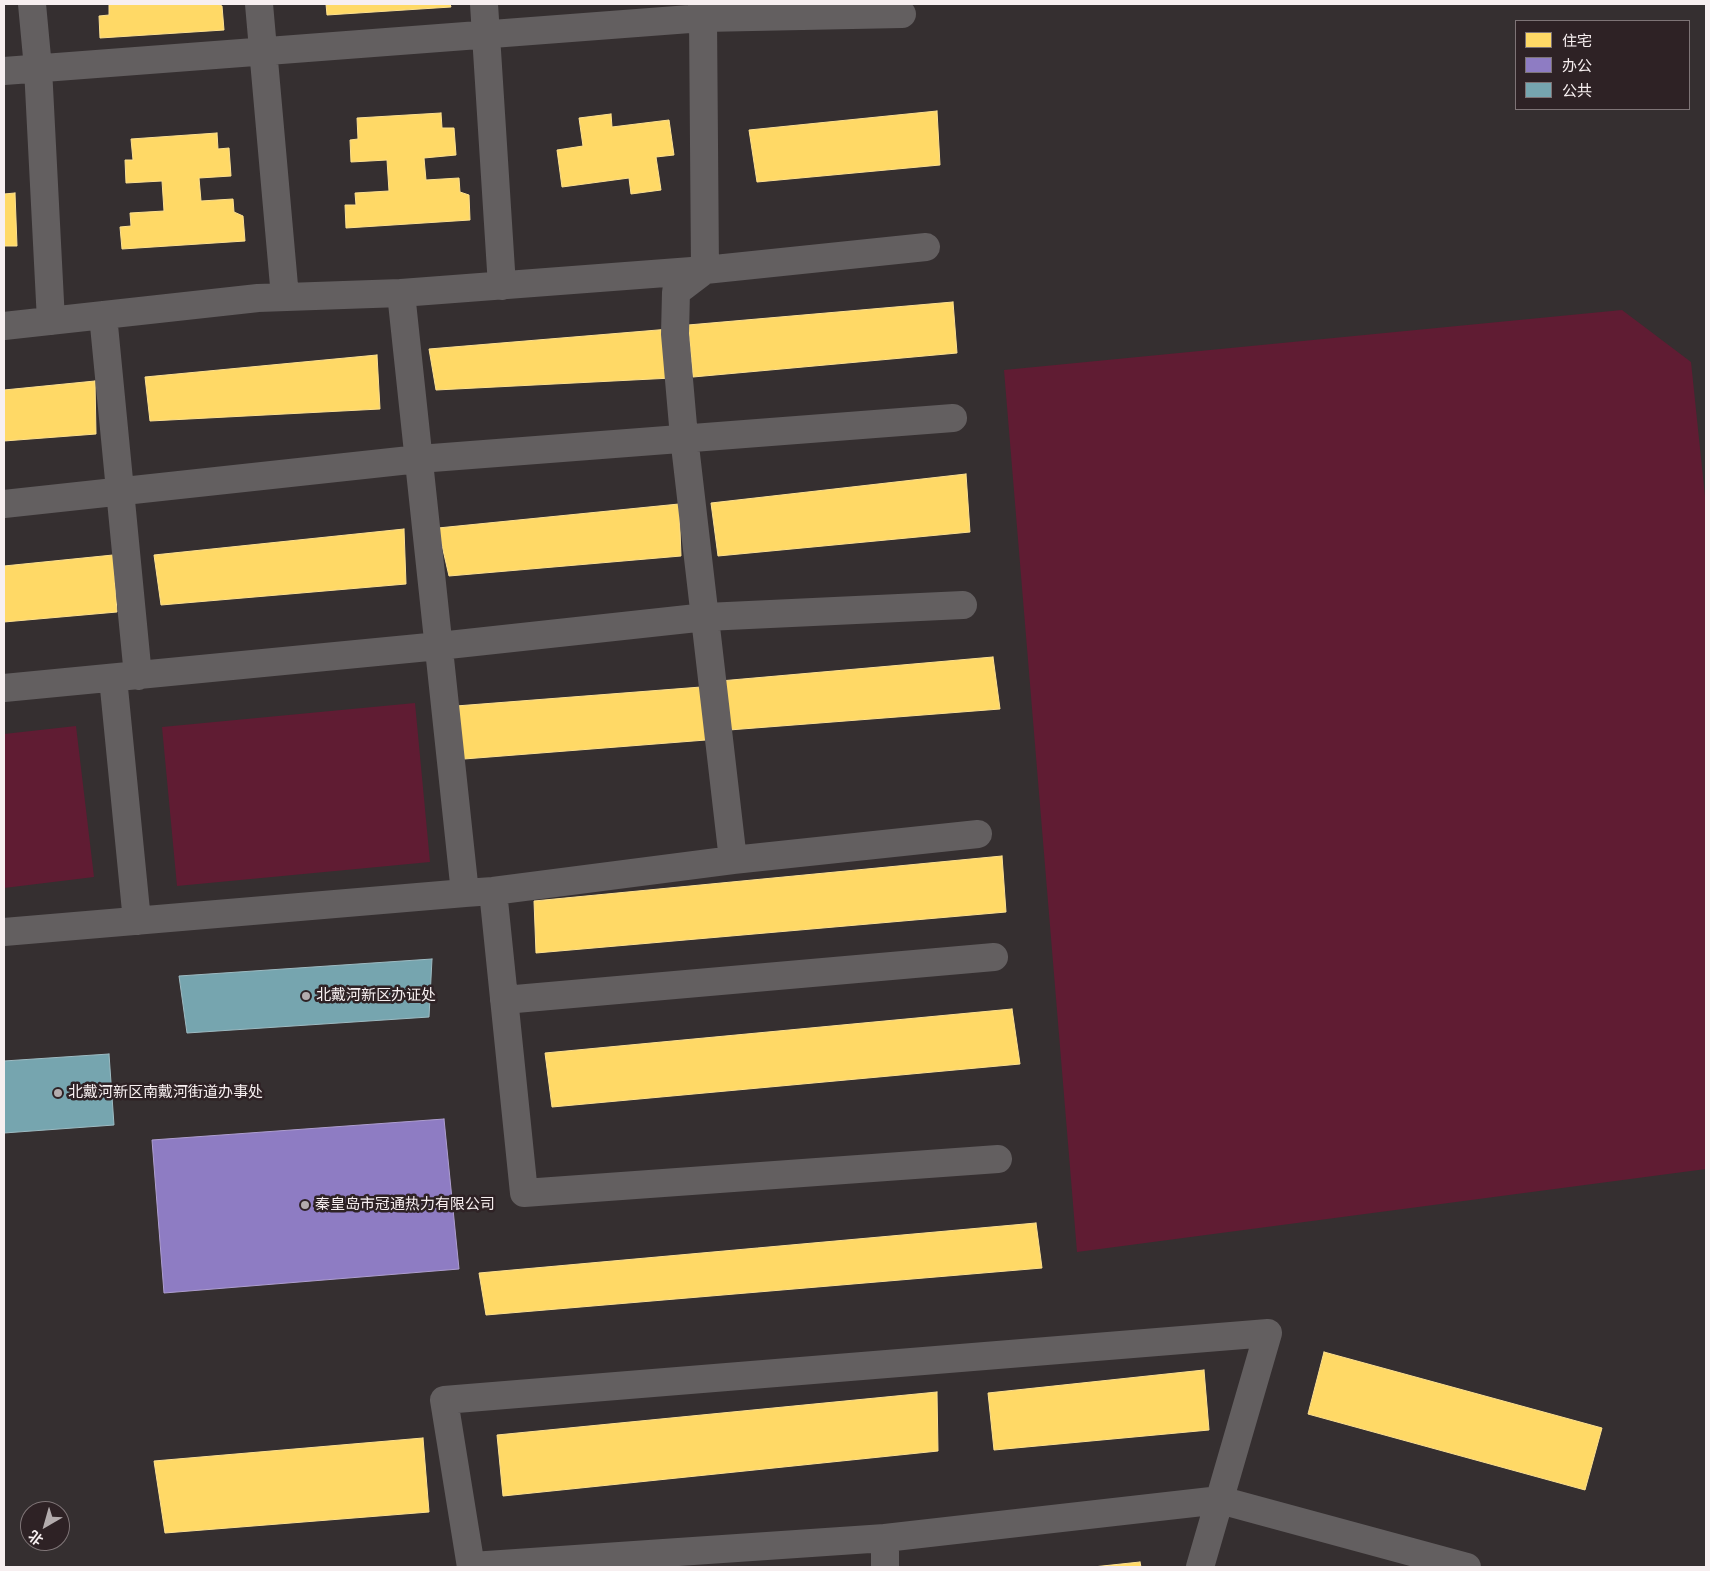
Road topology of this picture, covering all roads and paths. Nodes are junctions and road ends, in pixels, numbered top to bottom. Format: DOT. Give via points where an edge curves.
graph roads {
  1 [pos="32,4"];
  2 [pos="259,4"];
  3 [pos="484,4"];
  4 [pos="702,11"];
  5 [pos="902,14"];
  6 [pos="487,34"];
  7 [pos="264,51"];
  8 [pos="38,68"];
  9 [pos="4,71"];
  10 [pos="926,247"];
  11 [pos="705,270"];
  12 [pos="502,286"];
  13 [pos="401,293"];
  14 [pos="285,297"];
  15 [pos="103,315"];
  16 [pos="51,321"];
  17 [pos="4,326"];
  18 [pos="953,418"];
  19 [pos="684,438"];
  20 [pos="419,459"];
  21 [pos="121,491"];
  22 [pos="4,504"];
  23 [pos="964,604"];
  24 [pos="706,617"];
  25 [pos="439,646"];
  26 [pos="126,677"];
  27 [pos="4,688"];
  28 [pos="978,834"];
  29 [pos="733,860"];
  30 [pos="493,891"];
  31 [pos="466,893"];
  32 [pos="137,921"];
  33 [pos="4,932"];
  34 [pos="994,957"];
  35 [pos="504,1000"];
  36 [pos="998,1159"];
  37 [pos="1220,1500"];
  38 [pos="885,1538"];
  39 [pos="472,1567"];
  40 [pos="885,1567"];
  41 [pos="1200,1567"];
  42 [pos="1467,1567"];
  1 -- 8 [label="street"];
  2 -- 7 [label="street"];
  3 -- 6 [label="street"];
  4 -- 5 [label="street"];
  4 -- 6 [label="street"];
  4 -- 11 [label="street"];
  6 -- 7 [label="street"];
  6 -- 12 [label="street"];
  7 -- 8 [label="street"];
  7 -- 14 [label="street"];
  8 -- 9 [label="street"];
  8 -- 16 [label="street"];
  10 -- 11 [label="street"];
  11 -- 12 [label="street"];
  11 -- 19 [label="street" via="676,292 675,334"];
  12 -- 13 [label="street"];
  13 -- 14 [label="street"];
  13 -- 20 [label="street"];
  14 -- 15 [label="street"];
  15 -- 16 [label="street"];
  15 -- 21 [label="street"];
  16 -- 17 [label="street"];
  18 -- 19 [label="street"];
  19 -- 20 [label="street"];
  19 -- 24 [label="street"];
  20 -- 21 [label="street"];
  20 -- 25 [label="street"];
  21 -- 22 [label="street"];
  21 -- 26 [label="street"];
  23 -- 24 [label="street"];
  24 -- 25 [label="street"];
  24 -- 29 [label="street"];
  25 -- 26 [label="street"];
  25 -- 31 [label="street"];
  26 -- 27 [label="street"];
  26 -- 32 [label="street"];
  28 -- 29 [label="street"];
  29 -- 30 [label="street"];
  30 -- 31 [label="street"];
  30 -- 35 [label="street"];
  31 -- 32 [label="street"];
  32 -- 33 [label="street"];
  34 -- 35 [label="street"];
  35 -- 36 [label="street" via="524,1193"];
  37 -- 38 [label="street"];
  37 -- 39 [label="street" via="1268,1333 444,1400"];
  37 -- 41 [label="street"];
  37 -- 42 [label="street"];
  38 -- 39 [label="street"];
  38 -- 40 [label="street"];
}
